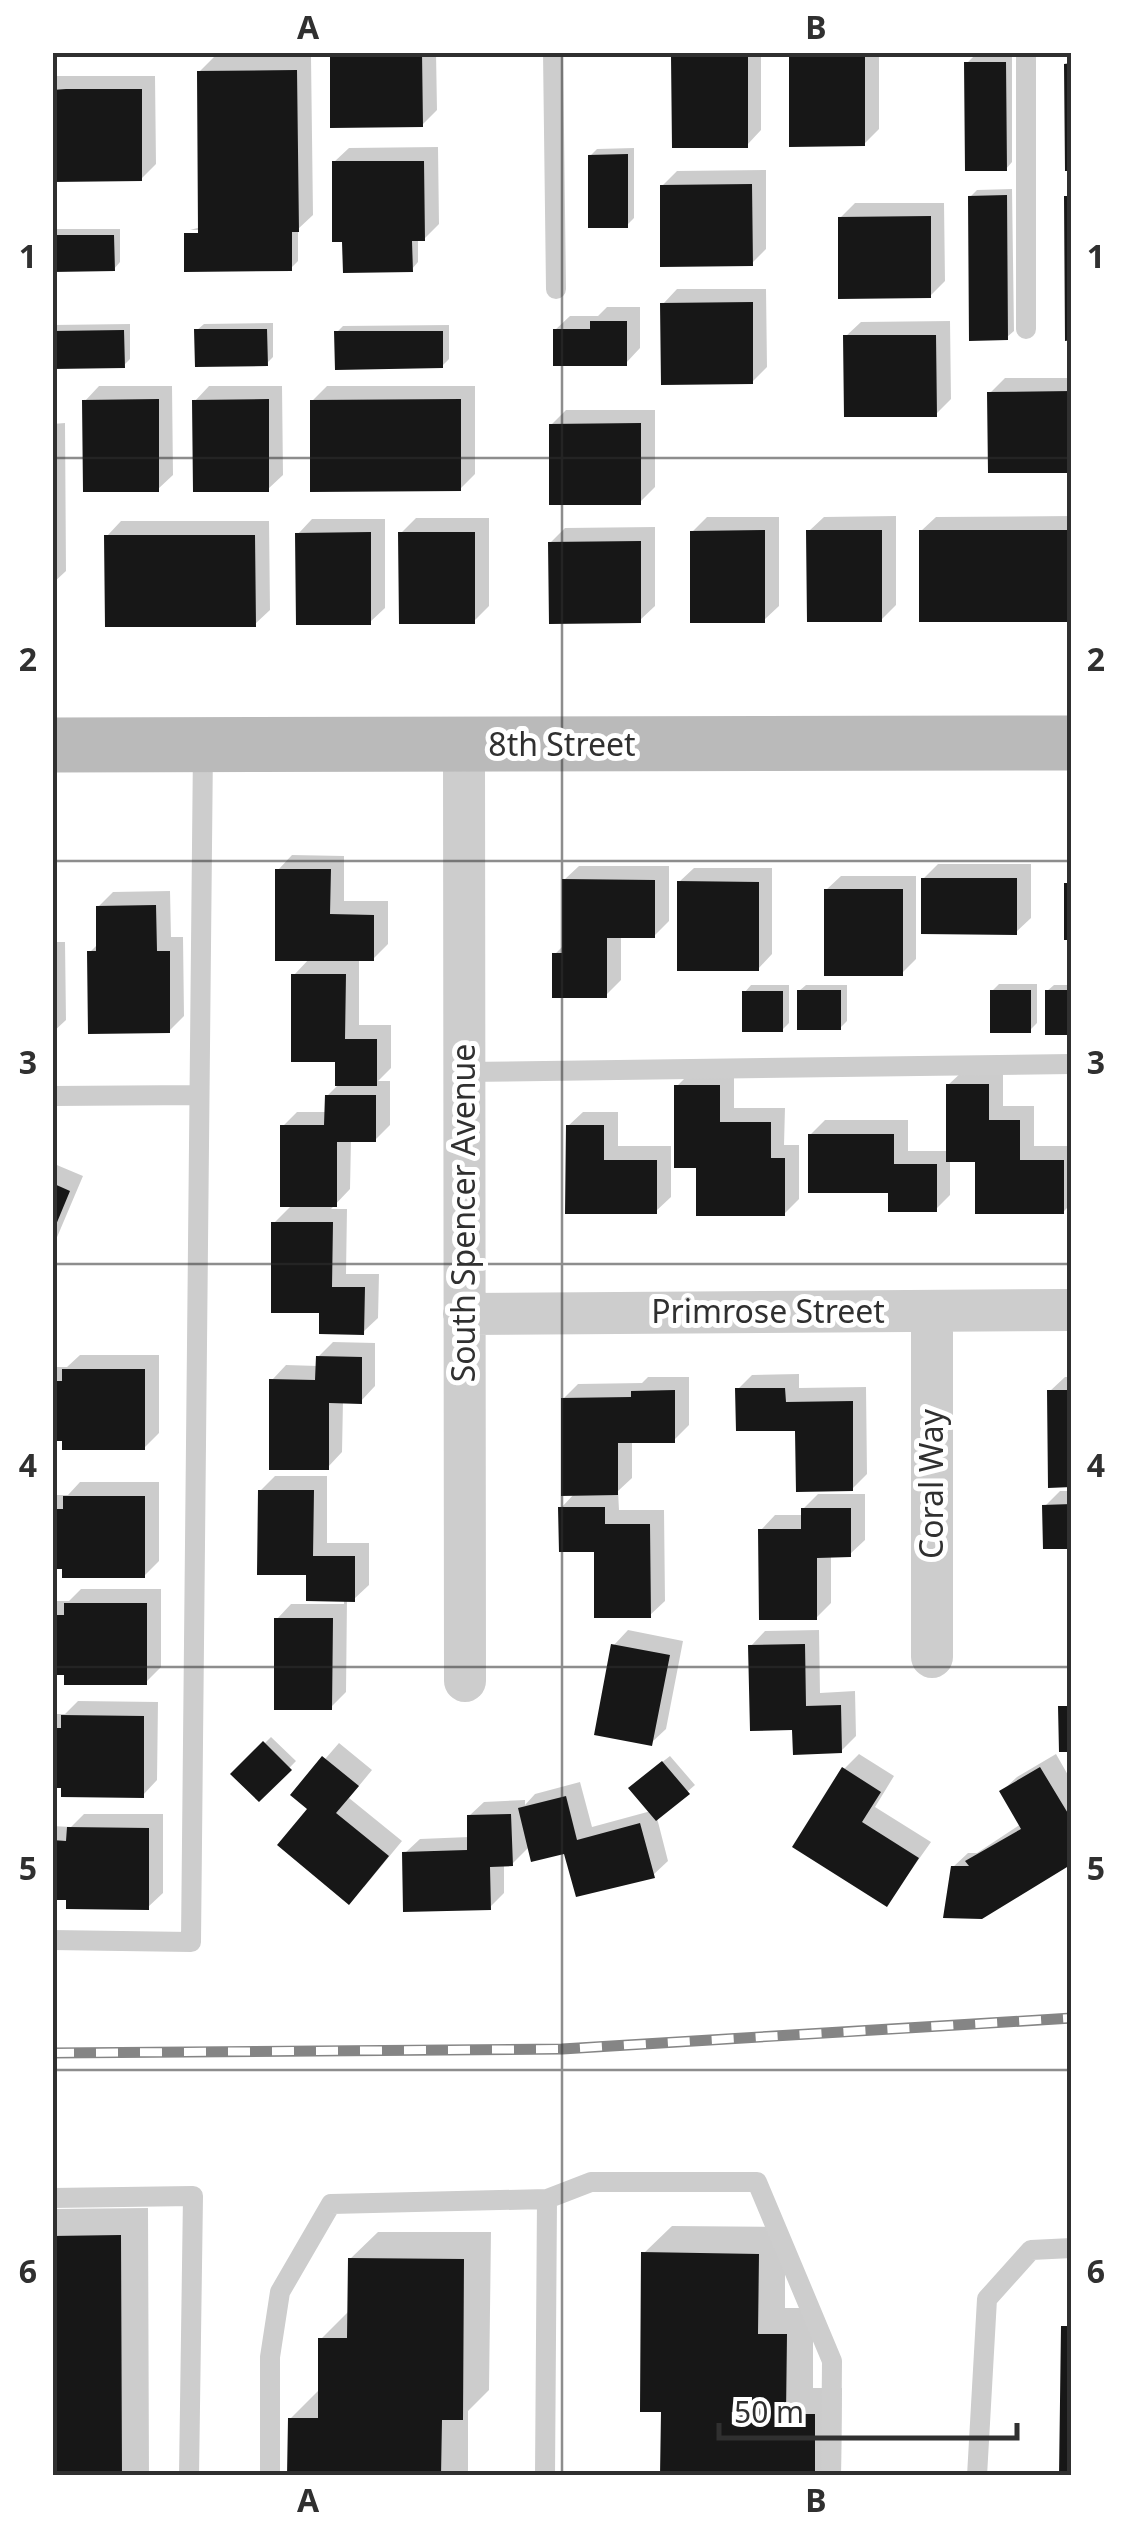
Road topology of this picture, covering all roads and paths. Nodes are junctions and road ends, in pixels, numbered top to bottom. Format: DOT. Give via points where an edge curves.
graph roads {
  1 [pos="553,52"];
  2 [pos="1026,52"];
  3 [pos="556,289"];
  4 [pos="1026,329"];
  5 [pos="1072,743"];
  6 [pos="52,745"];
  7 [pos="202,745"];
  8 [pos="464,746"];
  9 [pos="1072,1064"];
  10 [pos="464,1072"];
  11 [pos="199,1095"];
  12 [pos="52,1096"];
  13 [pos="1072,1310"];
  14 [pos="932,1311"];
  15 [pos="464,1314"];
  16 [pos="932,1657"];
  17 [pos="465,1680"];
  18 [pos="52,1940"];
  19 [pos="52,2198"];
  20 [pos="548,2199"];
  21 [pos="1072,2248"];
  22 [pos="189,2476"];
  23 [pos="270,2476"];
  24 [pos="545,2476"];
  25 [pos="830,2476"];
  26 [pos="976,2476"];
  1 -- 3 [label="lane"];
  2 -- 4 [label="lane"];
  5 -- 8 [label="street, 8th Street"];
  6 -- 7 [label="street, 8th Street"];
  7 -- 8 [label="street, 8th Street"];
  7 -- 11 [label="lane"];
  8 -- 10 [label="street, South Spencer Avenue"];
  9 -- 10 [label="lane"];
  10 -- 15 [label="street, South Spencer Avenue"];
  11 -- 12 [label="lane"];
  11 -- 18 [label="lane" via="191,1942"];
  13 -- 14 [label="street, Primrose Street"];
  14 -- 15 [label="street, Primrose Street"];
  14 -- 16 [label="street, Coral Way"];
  15 -- 17 [label="street, South Spencer Avenue"];
  19 -- 22 [label="lane" via="193,2196"];
  20 -- 23 [label="lane" via="331,2204 280,2292 270,2358"];
  20 -- 24 [label="lane"];
  20 -- 25 [label="lane" via="591,2182 757,2182 832,2362"];
  21 -- 26 [label="lane" via="1031,2250 988,2299"];
}
